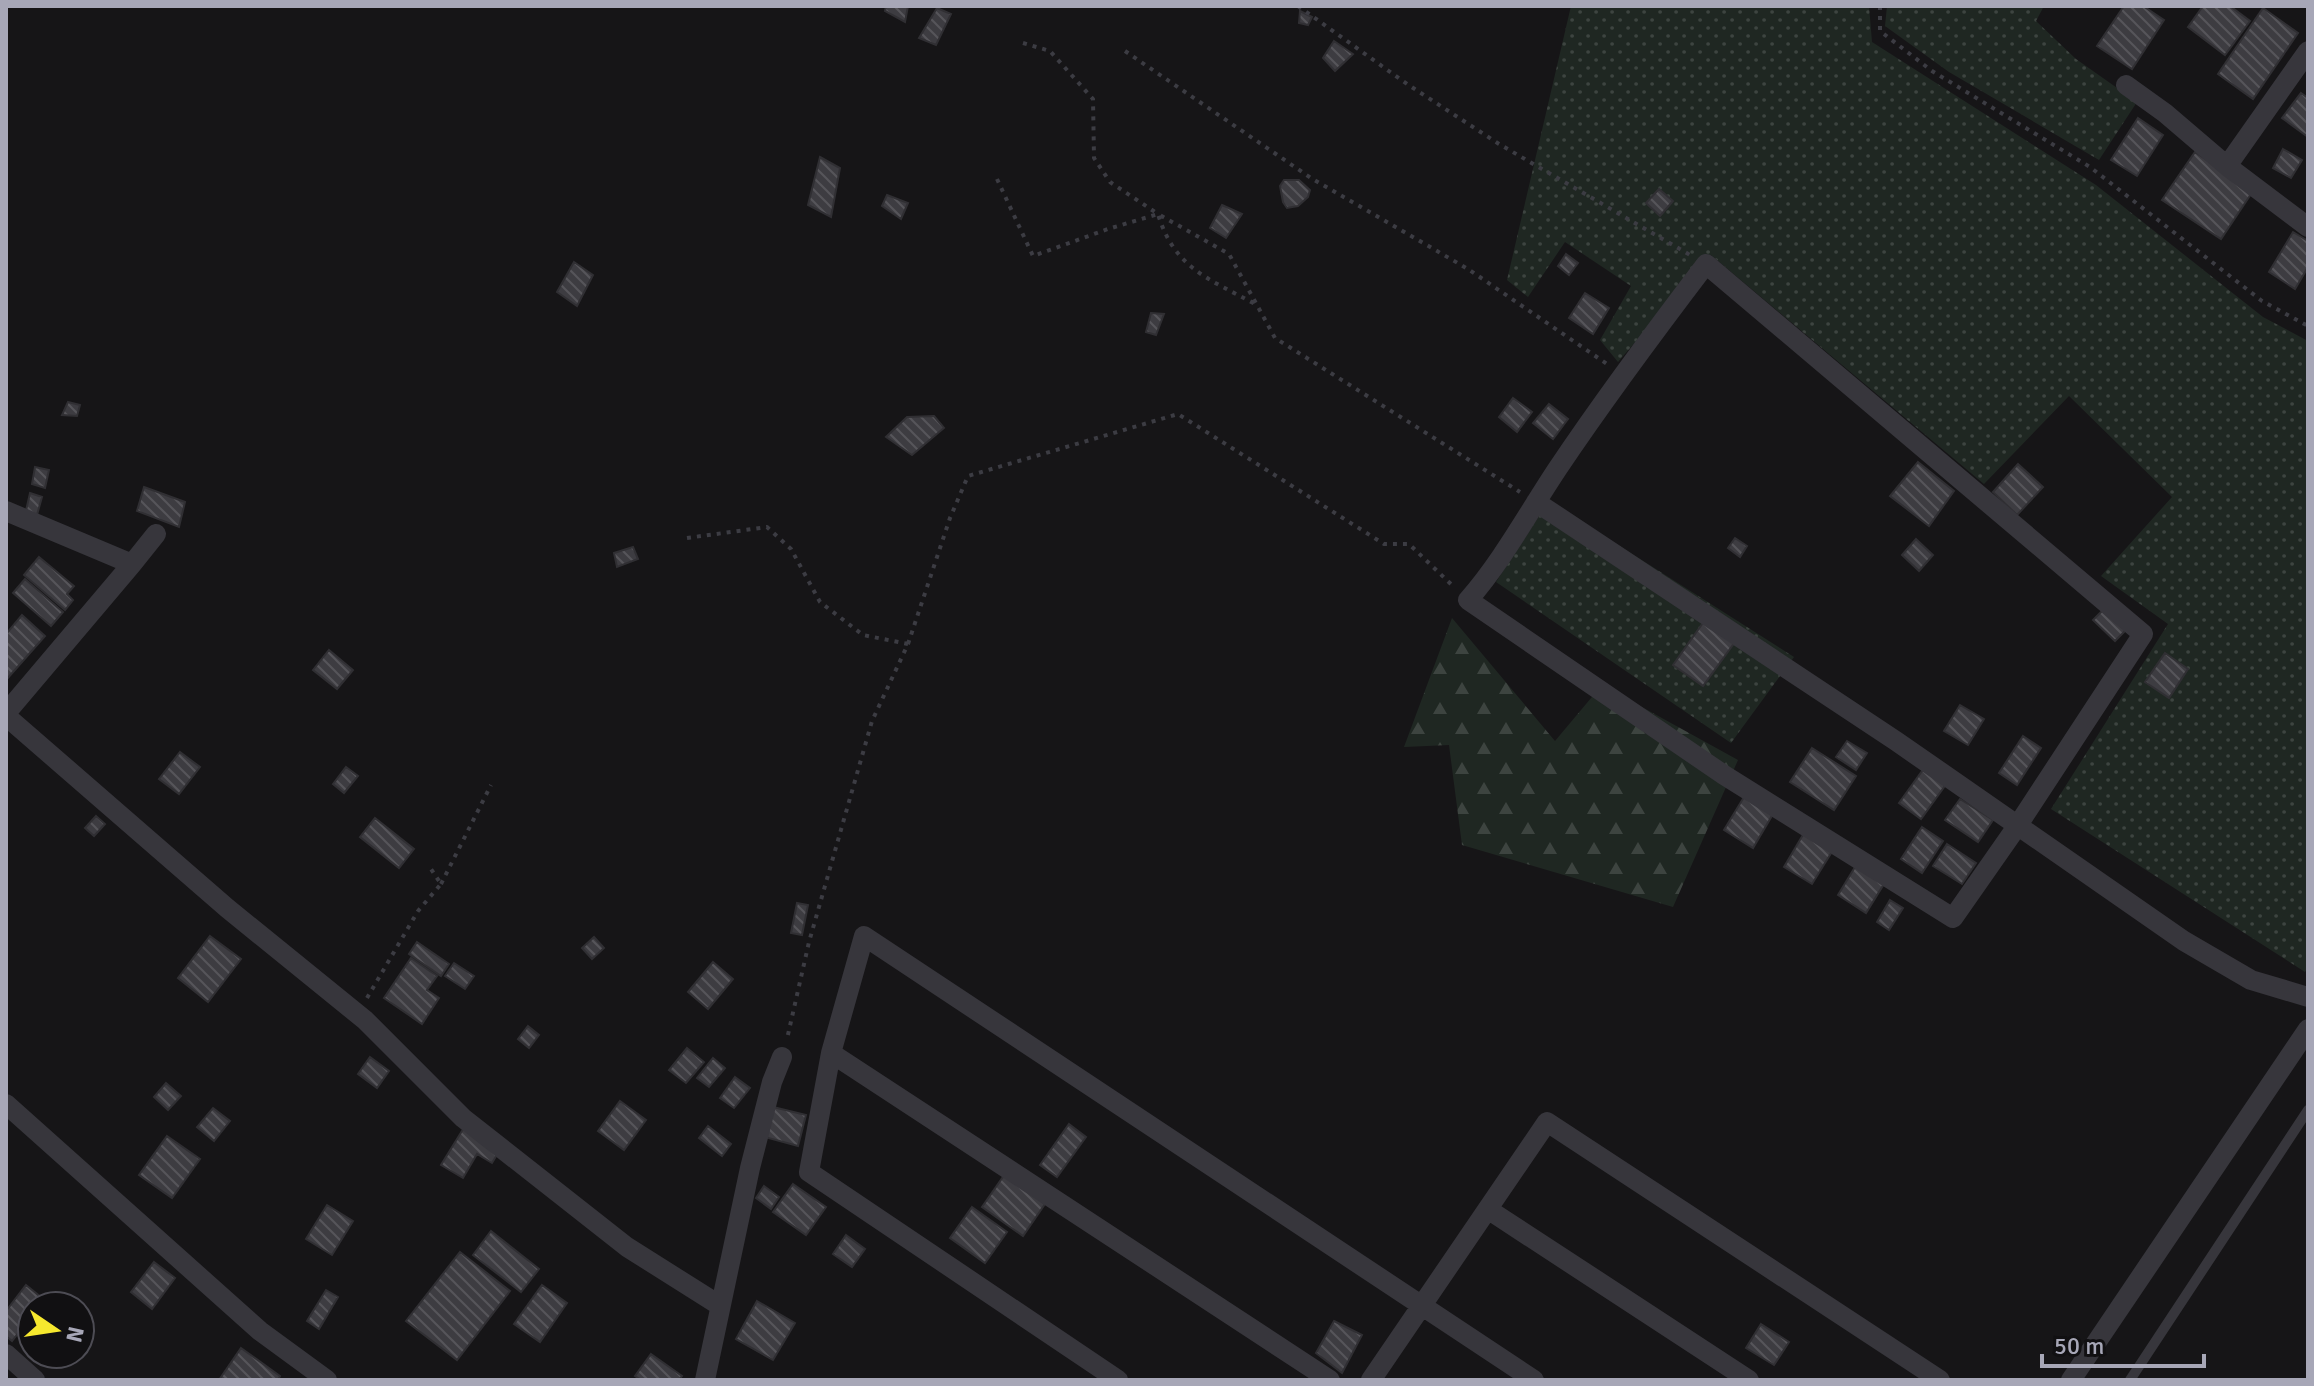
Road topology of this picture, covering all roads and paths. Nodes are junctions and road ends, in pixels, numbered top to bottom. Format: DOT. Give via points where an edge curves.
graph roads {
  1 [pos="1298,6"];
  2 [pos="1880,6"];
  3 [pos="1023,43"];
  4 [pos="1125,51"];
  5 [pos="2308,51"];
  6 [pos="2126,85"];
  7 [pos="2227,166"];
  8 [pos="997,179"];
  9 [pos="1158,214"];
  10 [pos="2308,227"];
  11 [pos="1706,264"];
  12 [pos="1257,305"];
  13 [pos="2308,326"];
  14 [pos="1622,374"];
  15 [pos="1536,502"];
  16 [pos="6,511"];
  17 [pos="156,534"];
  18 [pos="687,538"];
  19 [pos="132,564"];
  20 [pos="1468,600"];
  21 [pos="908,644"];
  22 [pos="6,715"];
  23 [pos="491,785"];
  24 [pos="2018,825"];
  25 [pos="429,866"];
  26 [pos="441,884"];
  27 [pos="2308,997"];
  28 [pos="365,1020"];
  29 [pos="2308,1029"];
  30 [pos="831,1053"];
  31 [pos="782,1057"];
  32 [pos="6,1104"];
  33 [pos="2308,1110"];
  34 [pos="1489,1210"];
  35 [pos="719,1305"];
  36 [pos="1421,1305"];
  37 [pos="6,1354"];
  38 [pos="35,1380"];
  39 [pos="327,1380"];
  40 [pos="705,1380"];
  41 [pos="1118,1380"];
  42 [pos="1330,1380"];
  43 [pos="1371,1380"];
  44 [pos="1534,1380"];
  45 [pos="1749,1380"];
  46 [pos="1940,1380"];
  47 [pos="2071,1380"];
  48 [pos="2130,1380"];
  1 -- 11 [label="path" via="1499,144"];
  2 -- 13 [label="path" via="1880,31 1932,71 2090,167 2262,301"];
  3 -- 9 [label="path" via="1050,51 1093,99 1094,158 1110,182"];
  4 -- 14 [label="path" via="1311,178 1468,269"];
  5 -- 7 [label="street"];
  6 -- 7 [label="street"];
  7 -- 10 [label="street"];
  8 -- 9 [label="path" via="1033,256"];
  9 -- 12 [label="path" via="1229,254"];
  9 -- 12 [label="path" via="1165,238 1192,269"];
  11 -- 14 [label="street"];
  11 -- 24 [label="street" via="2143,634"];
  12 -- 15 [label="path" via="1275,338"];
  14 -- 15 [label="street"];
  15 -- 20 [label="street"];
  15 -- 24 [label="street"];
  16 -- 19 [label="street"];
  17 -- 19 [label="street"];
  18 -- 21 [label="path" via="767,527 791,549 820,602 863,635"];
  19 -- 22 [label="street"];
  20 -- 21 [label="path" via="1409,544 1384,544 1178,414 968,476"];
  20 -- 24 [label="street" via="1724,775 1953,918"];
  21 -- 31 [label="path" via="872,721"];
  22 -- 28 [label="street"];
  23 -- 26 [label="path"];
  24 -- 27 [label="street" via="2184,941 2251,980"];
  25 -- 26 [label="path"];
  26 -- 28 [label="path" via="418,911 367,998"];
  28 -- 35 [label="street" via="463,1118 627,1247"];
  29 -- 47 [label="street"];
  30 -- 36 [label="street" via="864,936"];
  30 -- 41 [label="street" via="809,1172"];
  30 -- 42 [label="street"];
  31 -- 35 [label="street"];
  32 -- 39 [label="street" via="260,1331"];
  33 -- 48 [label="lane"];
  34 -- 36 [label="street"];
  34 -- 45 [label="street"];
  34 -- 46 [label="street" via="1547,1122"];
  35 -- 40 [label="street"];
  36 -- 43 [label="street"];
  36 -- 44 [label="street"];
  37 -- 38 [label="street"];
}
